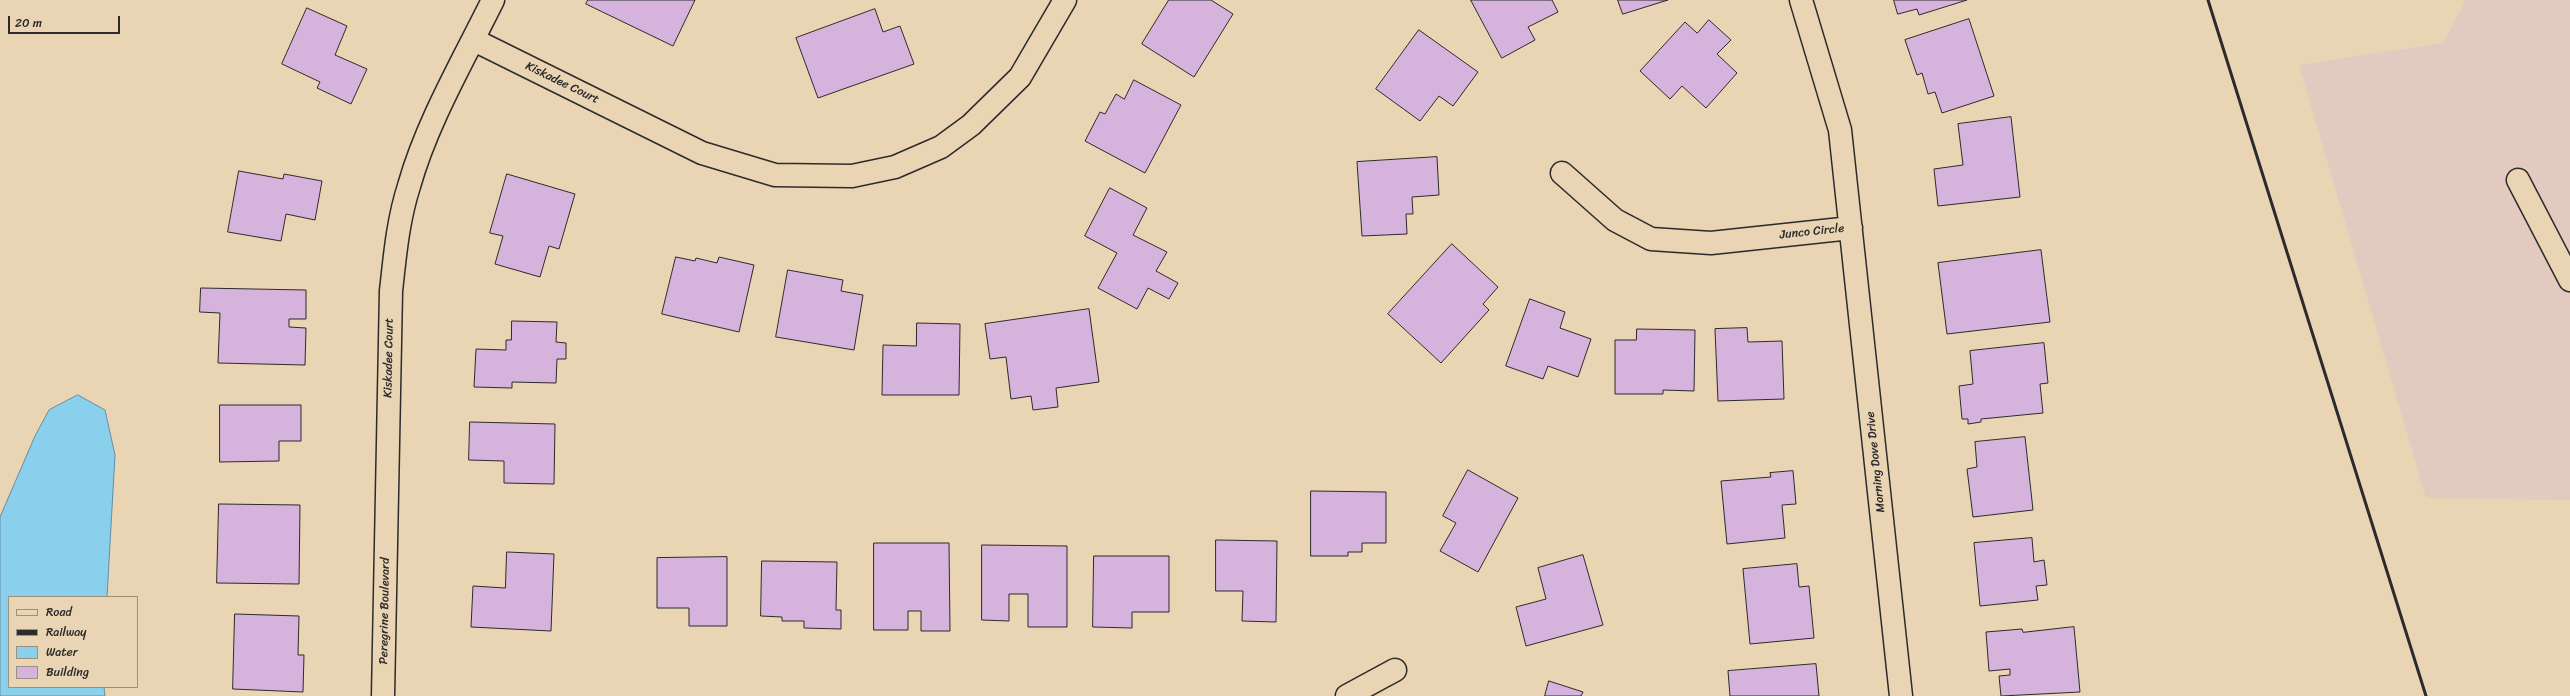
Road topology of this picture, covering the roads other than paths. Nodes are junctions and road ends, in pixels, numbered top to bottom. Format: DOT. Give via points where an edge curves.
graph roads {
  1 [pos="493,0"];
  2 [pos="1065,0"];
  3 [pos="1801,0"];
  4 [pos="474,40"];
  5 [pos="1562,173"];
  6 [pos="2518,180"];
  7 [pos="1851,228"];
  8 [pos="2570,280"];
  9 [pos="386,525"];
  10 [pos="1396,670"];
  11 [pos="384,696"];
  12 [pos="1347,696"];
  13 [pos="1901,696"];
  1 -- 4 [label="street"];
  2 -- 4 [label="street, Kiskadee Court" via="1020,77 971,125 941,146 895,167 852,176 775,176 702,153"];
  3 -- 7 [label="street, Junco Circle" via="1840,130"];
  4 -- 9 [label="street, Kiskadee Court" via="424,143 409,185 398,229 391,291"];
  5 -- 7 [label="street, Junco Circle" via="1615,220 1651,239 1711,243"];
  6 -- 8 [label="street"];
  7 -- 13 [label="street, Morning Dove Drive"];
  9 -- 11 [label="street, Peregrine Boulevard"];
  10 -- 12 [label="street"];
}
